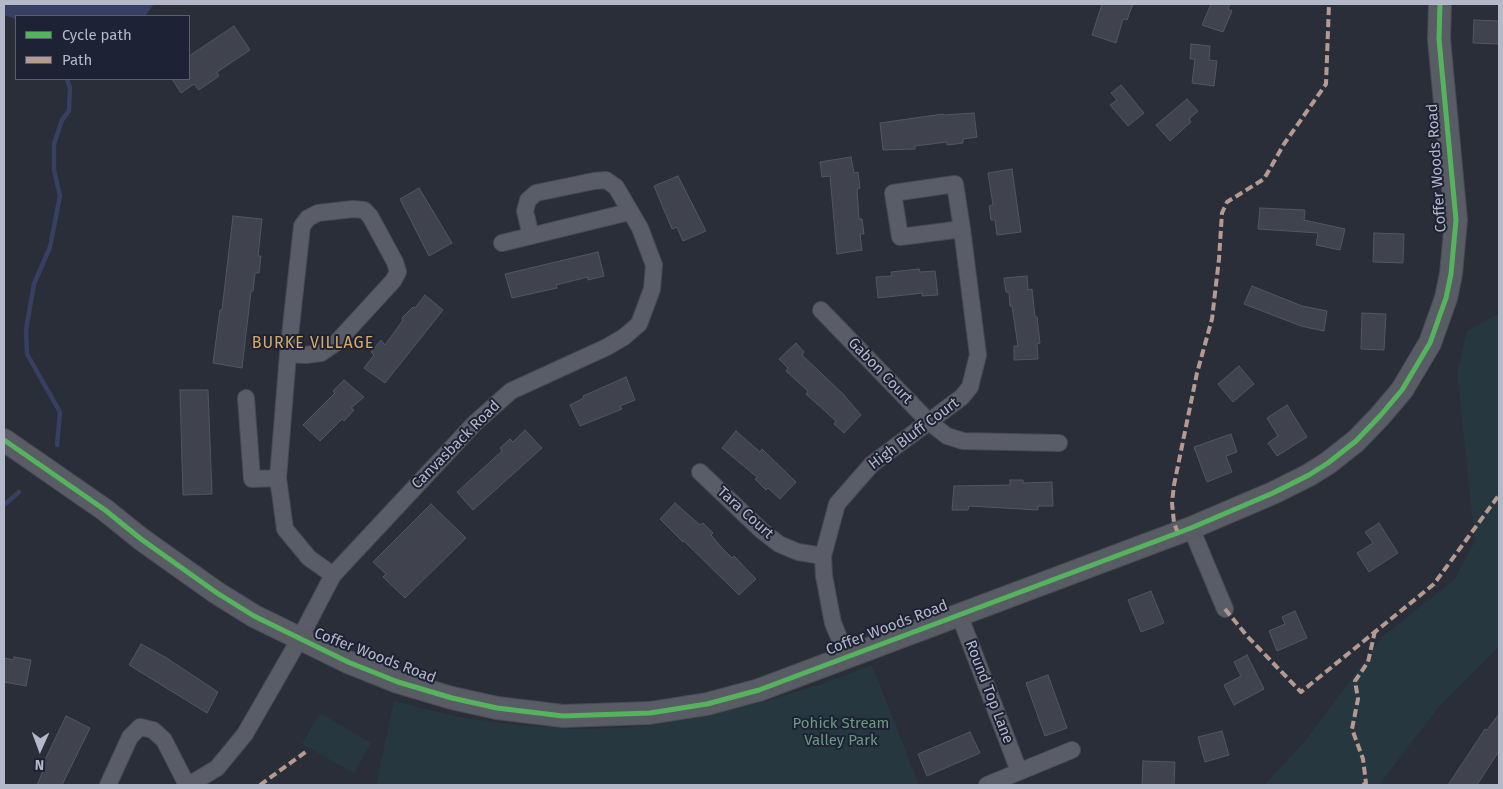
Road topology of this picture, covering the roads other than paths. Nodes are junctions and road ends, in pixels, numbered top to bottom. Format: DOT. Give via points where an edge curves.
graph roads {
  1 [pos="1440,4"];
  2 [pos="629,212"];
  3 [pos="962,228"];
  4 [pos="531,236"];
  5 [pos="502,243"];
  6 [pos="821,310"];
  7 [pos="288,354"];
  8 [pos="246,398"];
  9 [pos="930,422"];
  10 [pos="4,440"];
  11 [pos="1059,443"];
  12 [pos="700,472"];
  13 [pos="278,478"];
  14 [pos="1191,528"];
  15 [pos="822,556"];
  16 [pos="333,575"];
  17 [pos="1225,609"];
  18 [pos="959,614"];
  19 [pos="299,640"];
  20 [pos="847,657"];
  21 [pos="1072,750"];
  22 [pos="1019,771"];
  23 [pos="108,785"];
  24 [pos="188,785"];
  25 [pos="987,785"];
  1 -- 14 [label="street, Coffer Woods Road" via="1439,39 1456,220 1446,298 1430,343 1402,390 1380,416 1328,463 1280,489"];
  2 -- 4 [label="street"];
  2 -- 4 [label="street, Canvasback Road" via="616,187 606,180 536,193 528,200 525,211"];
  2 -- 16 [label="street, Canvasback Road" via="640,228 654,265 652,289 639,324 607,347 511,391 475,423"];
  3 -- 3 [label="street, High Bluff Court" via="955,184 893,193 900,237"];
  3 -- 9 [label="street, High Bluff Court" via="978,355 970,387 962,398"];
  4 -- 5 [label="street"];
  6 -- 9 [label="street, Gabon Court"];
  7 -- 7 [label="street" via="302,226 318,213 353,208 364,210 398,272 337,342 321,352"];
  7 -- 13 [label="street"];
  8 -- 13 [label="street" via="252,479"];
  9 -- 11 [label="street, Gabon Court" via="948,436 963,441"];
  9 -- 15 [label="street, High Bluff Court" via="872,464 837,504"];
  10 -- 19 [label="street, Coffer Woods Road" via="217,593"];
  12 -- 15 [label="street, Tara Court" via="779,544 798,552"];
  13 -- 16 [label="street" via="285,529 309,558"];
  14 -- 17 [label="street"];
  14 -- 18 [label="street, Coffer Woods Road"];
  15 -- 20 [label="street, High Bluff Court" via="826,597"];
  16 -- 19 [label="street, Canvasback Road"];
  18 -- 20 [label="street, Coffer Woods Road"];
  18 -- 22 [label="street, Round Top Lane"];
  19 -- 20 [label="street, Coffer Woods Road" via="398,682 452,698 498,708 564,716 650,713 707,704 759,690"];
  19 -- 24 [label="street, Canvasback Road" via="246,734 217,768"];
  21 -- 22 [label="street"];
  22 -- 25 [label="street"];
  23 -- 24 [label="street" via="130,737 140,727 153,730 164,740"];
}
